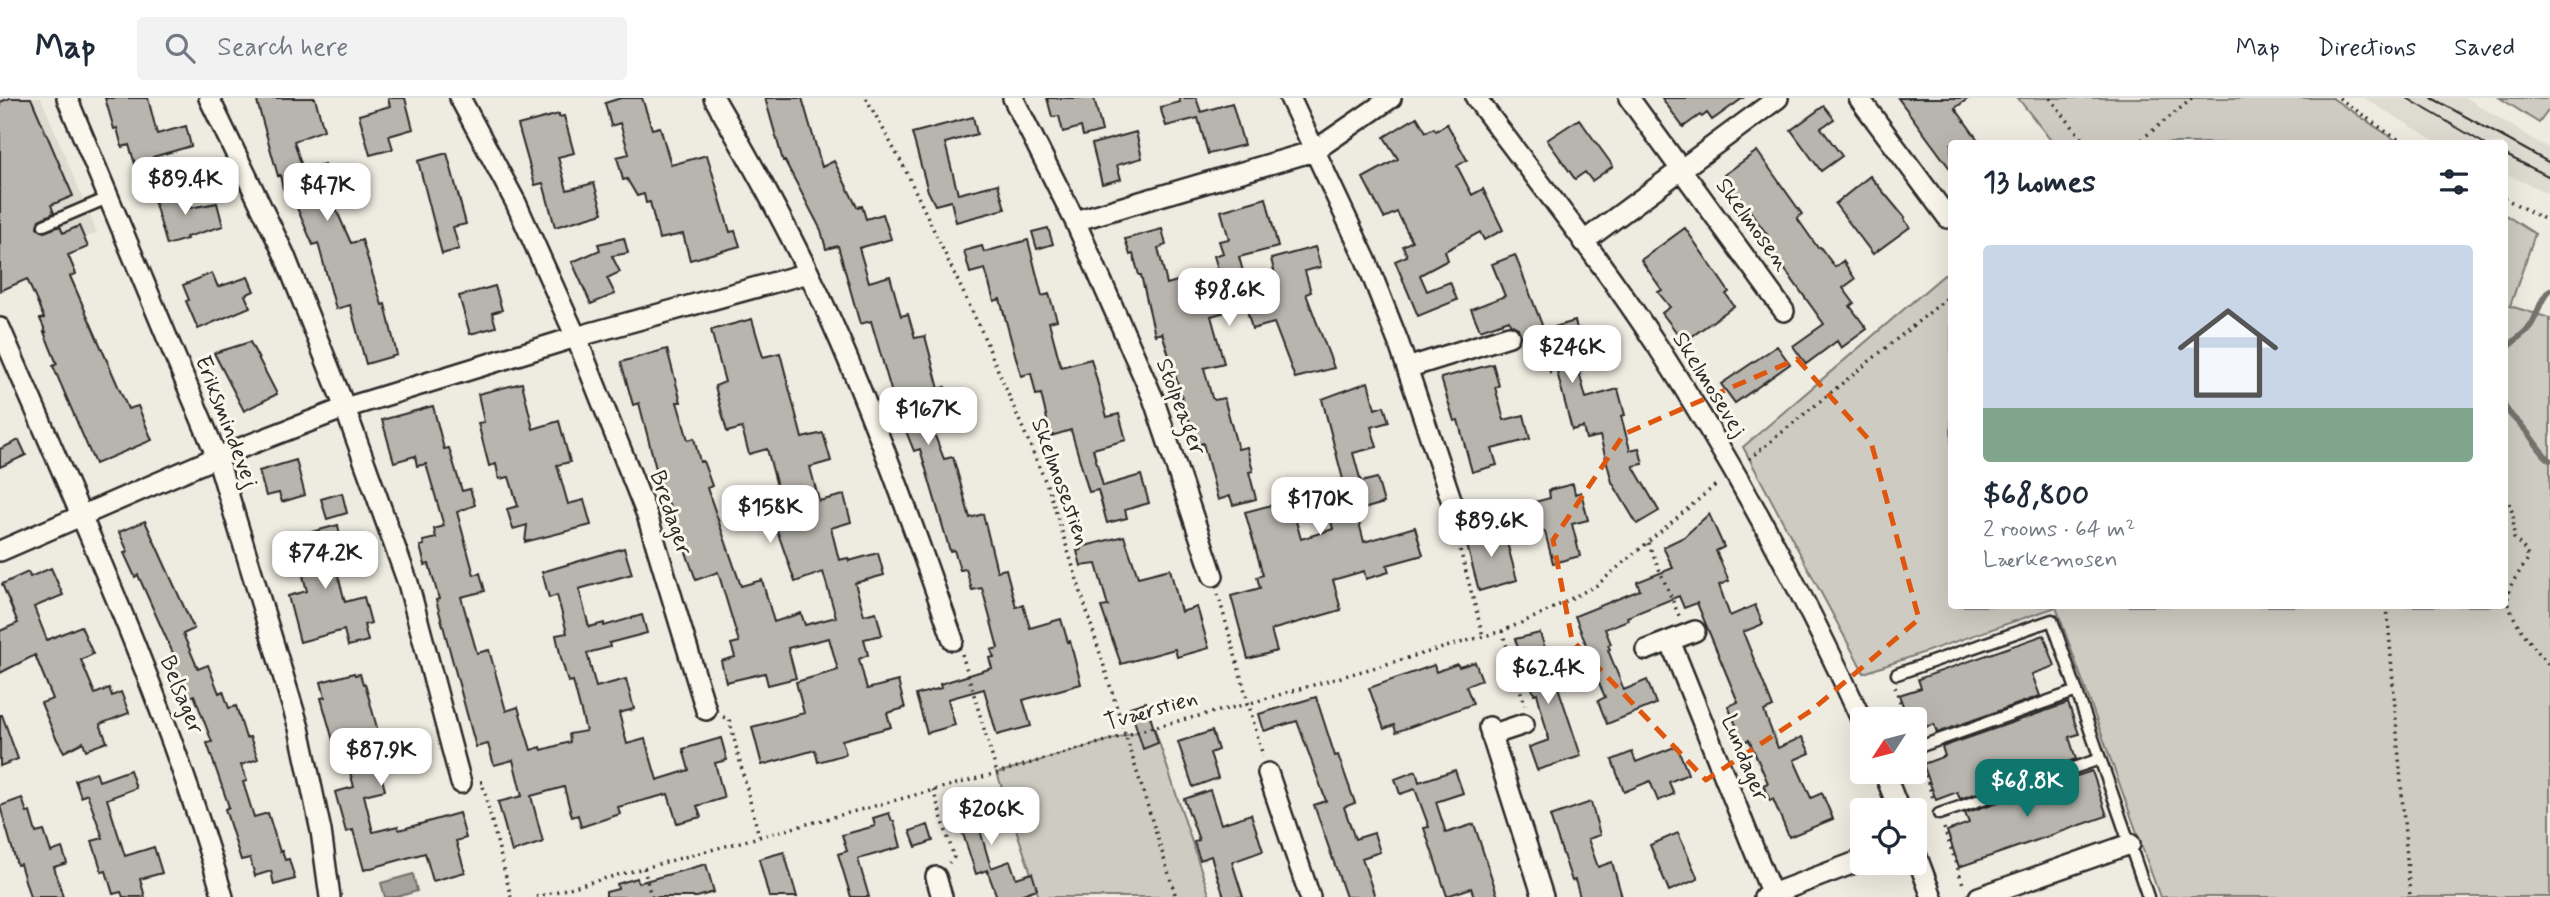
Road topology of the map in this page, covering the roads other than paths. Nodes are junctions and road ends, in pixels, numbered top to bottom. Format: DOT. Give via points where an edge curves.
graph roads {
  1 [pos="67,98"];
  2 [pos="209,98"];
  3 [pos="460,98"];
  4 [pos="714,98"];
  5 [pos="1013,98"];
  6 [pos="1290,98"];
  7 [pos="1391,98"];
  8 [pos="1476,98"];
  9 [pos="1629,98"];
  10 [pos="1778,98"];
  11 [pos="1859,98"];
  12 [pos="1314,151"];
  13 [pos="1681,169"];
  14 [pos="110,197"];
  15 [pos="1948,218"];
  16 [pos="1075,221"];
  17 [pos="44,225"];
  18 [pos="1583,242"];
  19 [pos="808,273"];
  20 [pos="1784,311"];
  21 [pos="0,328"];
  22 [pos="1509,336"];
  23 [pos="576,337"];
  24 [pos="1407,368"];
  25 [pos="345,408"];
  26 [pos="216,457"];
  27 [pos="1454,505"];
  28 [pos="82,516"];
  29 [pos="0,551"];
  30 [pos="1213,576"];
  31 [pos="953,640"];
  32 [pos="1646,650"];
  33 [pos="1897,674"];
  34 [pos="2077,691"];
  35 [pos="1856,707"];
  36 [pos="706,710"];
  37 [pos="1524,724"];
  38 [pos="1927,744"];
  39 [pos="2100,759"];
  40 [pos="1268,773"];
  41 [pos="461,783"];
  42 [pos="1939,814"];
  43 [pos="2130,844"];
  44 [pos="1850,865"];
  45 [pos="1924,875"];
  46 [pos="936,877"];
  47 [pos="1770,896"];
  48 [pos="223,897"];
  49 [pos="330,897"];
  50 [pos="942,897"];
  51 [pos="1310,897"];
  52 [pos="1543,897"];
  53 [pos="1932,897"];
  54 [pos="1979,897"];
  55 [pos="2148,897"];
  1 -- 14 [label="street, Eriksmindevej"];
  2 -- 25 [label="street" via="284,254"];
  3 -- 23 [label="street, Bredager" via="516,203"];
  4 -- 19 [label="street"];
  5 -- 16 [label="street, Stolpeager"];
  6 -- 12 [label="street"];
  7 -- 12 [label="street"];
  8 -- 18 [label="street, Skelmosevej"];
  9 -- 13 [label="street, Skelmosen"];
  10 -- 13 [label="street, Skelmosen"];
  11 -- 15 [label="street"];
  12 -- 16 [label="street"];
  12 -- 24 [label="street" via="1362,250"];
  13 -- 18 [label="street, Skelmosen"];
  13 -- 20 [label="street, Skelmosen"];
  14 -- 17 [label="lane"];
  14 -- 26 [label="street, Eriksmindevej"];
  16 -- 30 [label="street, Stolpeager" via="1153,398"];
  18 -- 35 [label="street, Skelmosevej" via="1657,346 1732,470"];
  19 -- 23 [label="street"];
  19 -- 31 [label="street" via="894,472"];
  21 -- 28 [label="street, Belsager"];
  22 -- 24 [label="street"];
  23 -- 25 [label="street"];
  23 -- 36 [label="street, Bredager" via="647,515"];
  24 -- 27 [label="street"];
  25 -- 26 [label="street"];
  25 -- 41 [label="street" via="408,583"];
  26 -- 28 [label="street"];
  26 -- 49 [label="street, Eriksmindevej" via="299,728"];
  28 -- 29 [label="street"];
  28 -- 48 [label="street, Belsager" via="176,748"];
  32 -- 47 [label="street, Lundager" via="1684,635"];
  33 -- 34 [label="lane" via="2052,620"];
  34 -- 38 [label="lane"];
  34 -- 39 [label="lane"];
  37 -- 52 [label="street" via="1490,731"];
  39 -- 42 [label="lane"];
  39 -- 43 [label="lane"];
  40 -- 51 [label="street"];
  43 -- 54 [label="street"];
  43 -- 55 [label="lane"];
  44 -- 47 [label="street, Lundager"];
  45 -- 53 [label="street"];
  46 -- 50 [label="street"];
}
